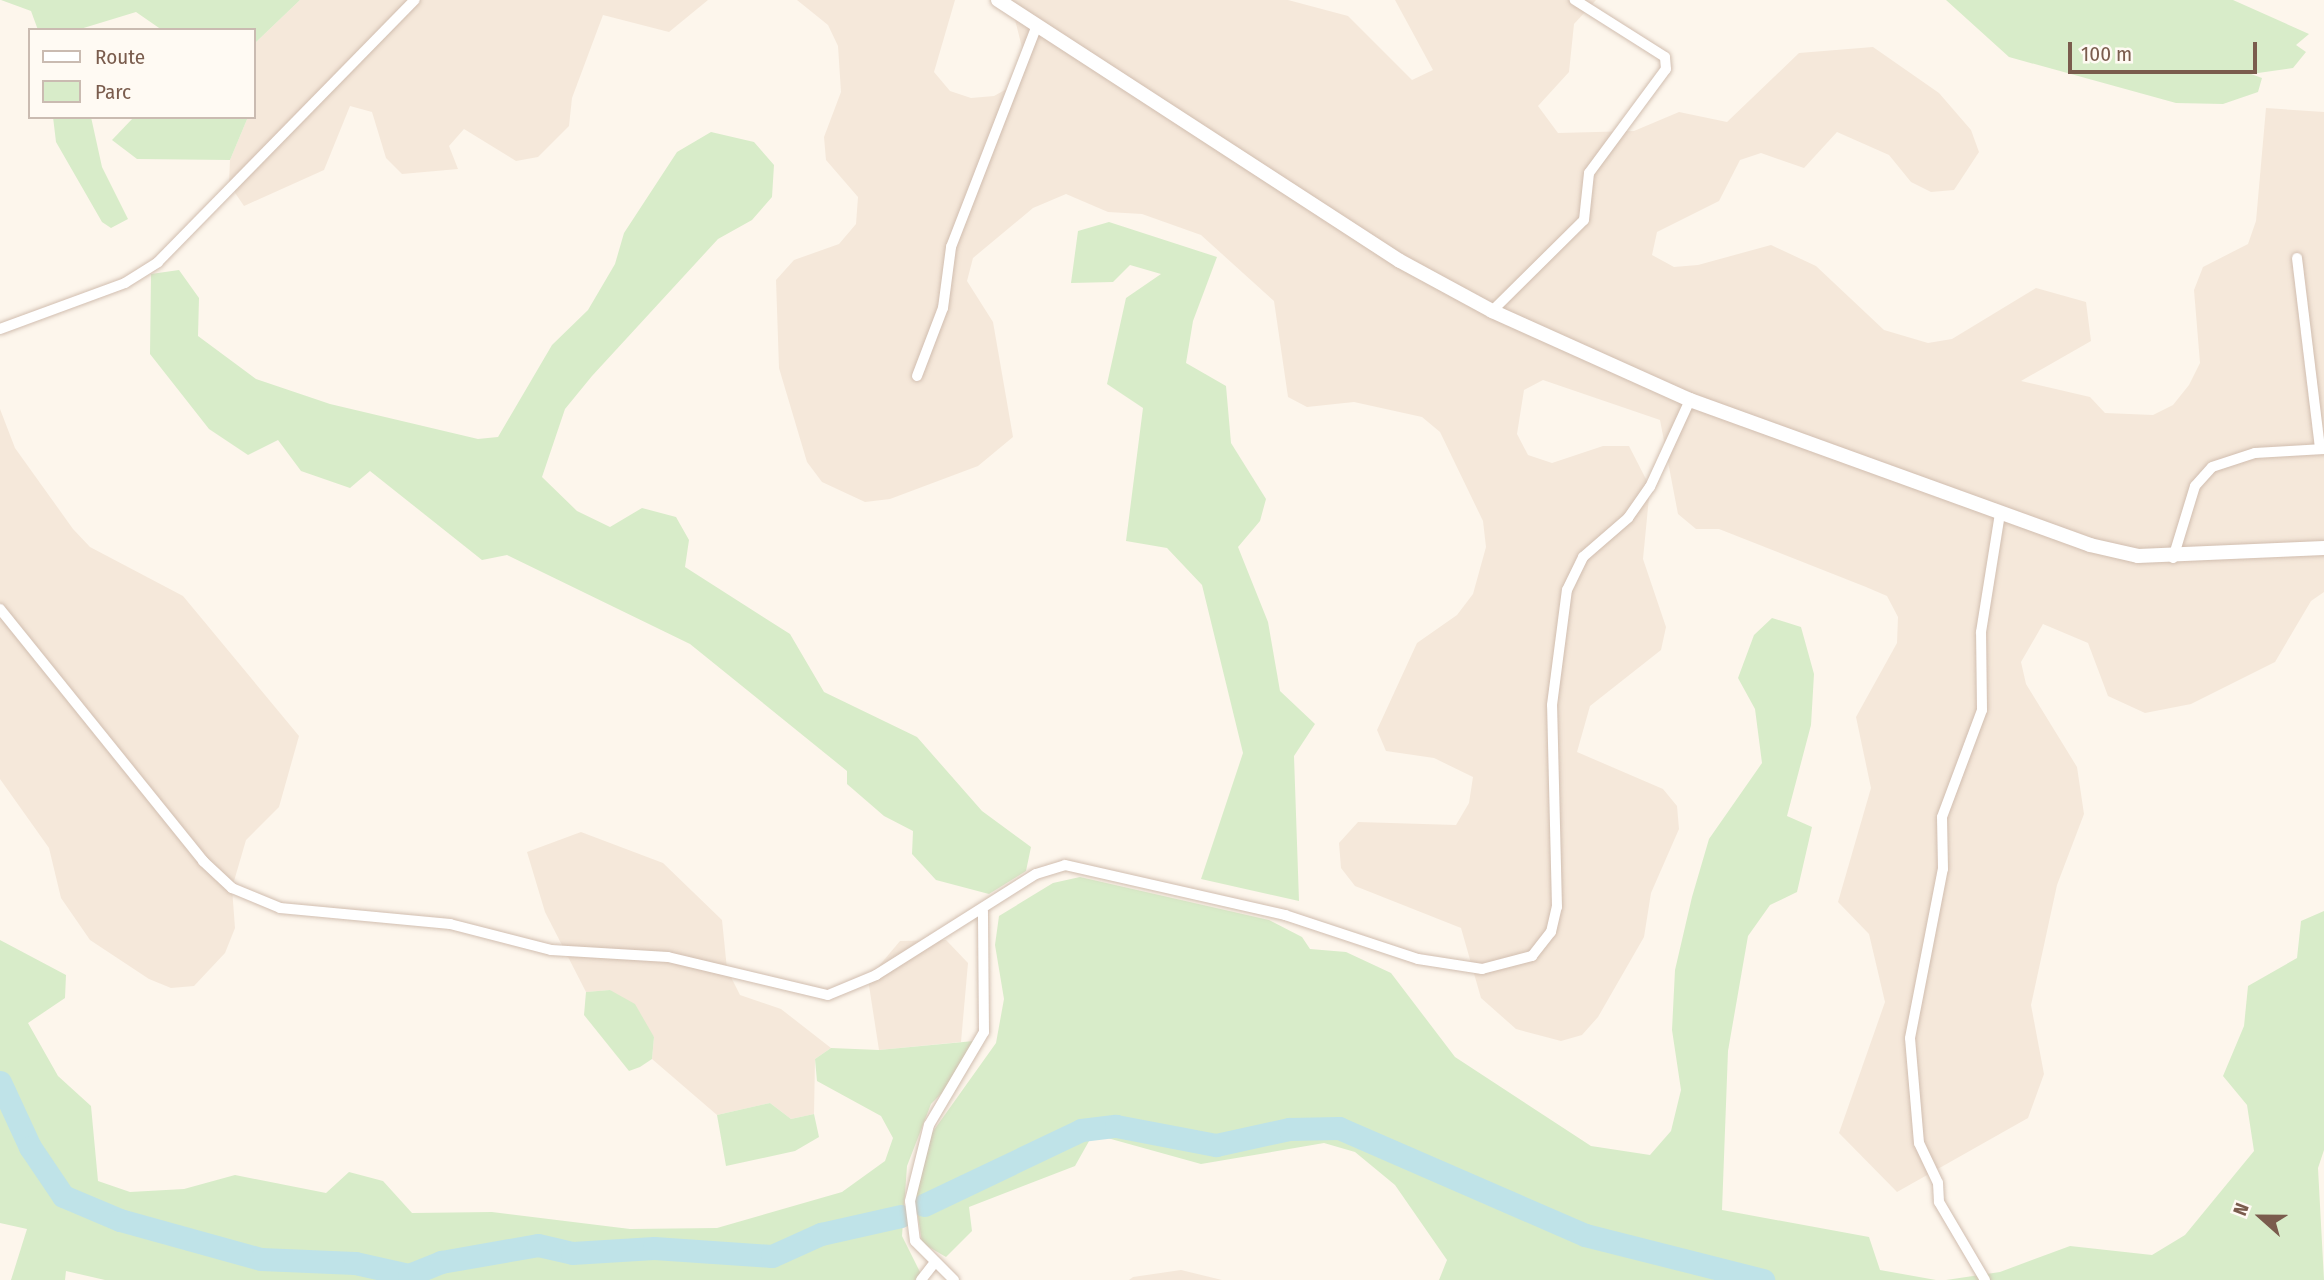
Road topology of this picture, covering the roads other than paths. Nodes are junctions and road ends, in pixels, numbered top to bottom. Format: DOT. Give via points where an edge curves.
graph roads {
  1 [pos="415,0"];
  2 [pos="1575,0"];
  3 [pos="1000,1"];
  4 [pos="1036,28"];
  5 [pos="2297,258"];
  6 [pos="1492,310"];
  7 [pos="0,329"];
  8 [pos="917,376"];
  9 [pos="1690,400"];
  10 [pos="2322,449"];
  11 [pos="2000,513"];
  12 [pos="2324,548"];
  13 [pos="2173,558"];
  14 [pos="0,610"];
  15 [pos="983,911"];
  16 [pos="936,1262"];
  17 [pos="921,1280"];
  18 [pos="954,1280"];
  19 [pos="1985,1280"];
  1 -- 7 [label="street" via="158,262 125,283"];
  2 -- 6 [label="street" via="1665,57 1666,69 1588,173 1584,220"];
  3 -- 4 [label="street"];
  4 -- 6 [label="street" via="1400,261"];
  4 -- 8 [label="street" via="951,247 943,308"];
  5 -- 10 [label="street"];
  6 -- 9 [label="street"];
  9 -- 11 [label="street"];
  9 -- 15 [label="street" via="1650,487 1628,518 1583,557 1567,590 1552,705 1557,907 1551,932 1532,956 1482,969 1448,966 1286,915 1065,865 1036,874"];
  10 -- 13 [label="street" via="2255,453 2212,467 2195,486"];
  11 -- 13 [label="street" via="2090,545"];
  11 -- 19 [label="street" via="1981,632 1982,710 1942,817 1943,869 1910,1038 1919,1143 1938,1182 1939,1202"];
  12 -- 13 [label="street"];
  14 -- 15 [label="street" via="203,862 257,902 301,912 473,927 551,950 693,961 828,995 876,975"];
  15 -- 16 [label="street" via="984,1032 929,1125 912,1181 911,1231"];
  16 -- 17 [label="street"];
  16 -- 18 [label="street"];
}
